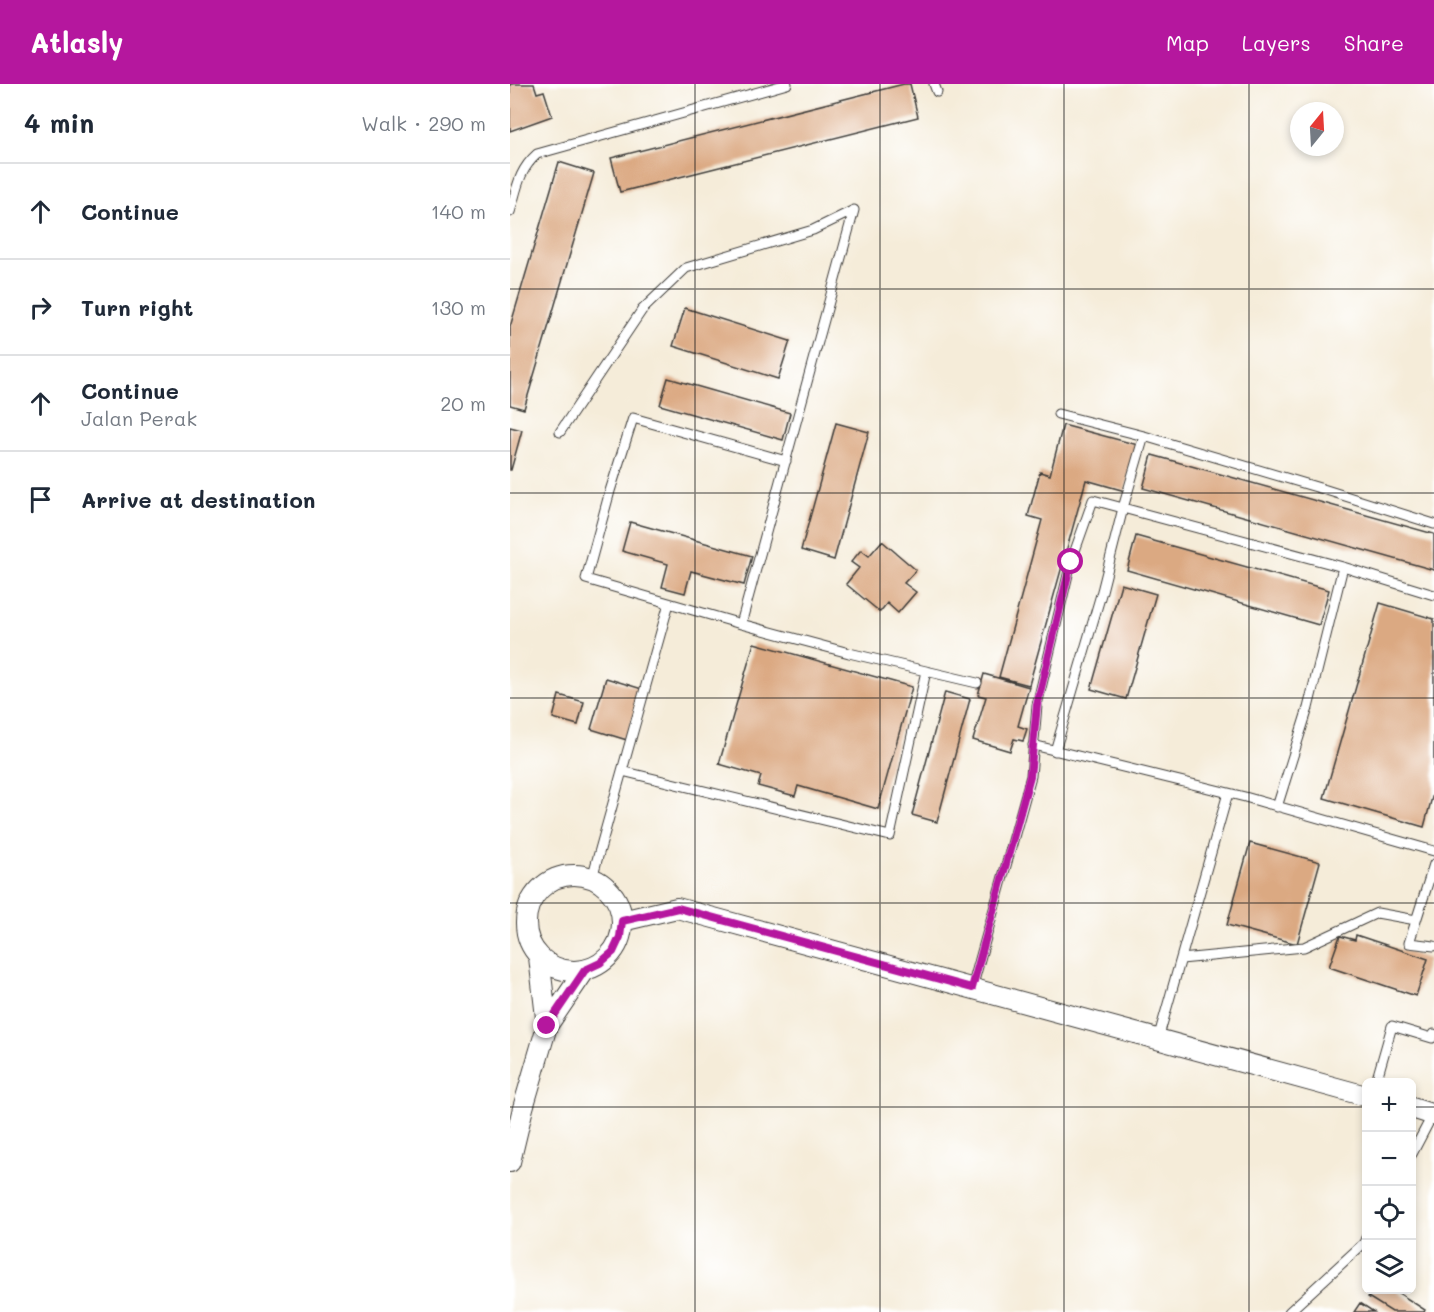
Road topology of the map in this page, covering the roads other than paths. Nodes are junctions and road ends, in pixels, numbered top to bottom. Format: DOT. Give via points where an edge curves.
graph roads {
  1 [pos="787,84"];
  2 [pos="510,212"];
  3 [pos="1058,414"];
  4 [pos="560,432"];
  5 [pos="1144,436"];
  6 [pos="786,461"];
  7 [pos="1123,508"];
  8 [pos="1434,524"];
  9 [pos="1343,567"];
  10 [pos="1434,595"];
  11 [pos="669,603"];
  12 [pos="741,624"];
  13 [pos="926,671"];
  14 [pos="977,683"];
  15 [pos="1033,745"];
  16 [pos="1055,751"];
  17 [pos="622,771"];
  18 [pos="1228,793"];
  19 [pos="1278,807"];
  20 [pos="1434,851"];
  21 [pos="1434,864"];
  22 [pos="592,878"];
  23 [pos="1416,920"];
  24 [pos="622,921"];
  25 [pos="1434,946"];
  26 [pos="539,957"];
  27 [pos="1180,959"];
  28 [pos="585,970"];
  29 [pos="972,988"];
  30 [pos="547,1026"];
  31 [pos="1434,1034"];
  32 [pos="1158,1039"];
  33 [pos="1377,1078"];
  34 [pos="1362,1095"];
  35 [pos="1416,1109"];
  36 [pos="1433,1114"];
  37 [pos="1416,1146"];
  38 [pos="510,1162"];
  39 [pos="1365,1240"];
  40 [pos="1288,1312"];
  1 -- 2 [label="lane" via="537,154 522,172"];
  3 -- 5 [label="lane"];
  4 -- 6 [label="lane" via="642,310 686,268 813,230 854,210"];
  5 -- 7 [label="lane"];
  5 -- 8 [label="lane"];
  6 -- 11 [label="lane" via="633,418 586,579"];
  6 -- 12 [label="lane"];
  7 -- 9 [label="lane"];
  7 -- 15 [label="lane" via="1093,500 1071,562 1037,705"];
  7 -- 16 [label="lane"];
  9 -- 10 [label="lane"];
  9 -- 19 [label="lane" via="1308,708"];
  11 -- 12 [label="lane"];
  11 -- 17 [label="lane"];
  12 -- 13 [label="lane"];
  13 -- 14 [label="lane"];
  13 -- 17 [label="lane" via="890,836"];
  15 -- 16 [label="lane"];
  15 -- 29 [label="lane" via="1030,776"];
  16 -- 18 [label="lane"];
  17 -- 22 [label="lane"];
  18 -- 19 [label="lane"];
  18 -- 27 [label="lane"];
  19 -- 20 [label="lane"];
  21 -- 23 [label="lane"];
  22 -- 24 [label="street" via="612,894"];
  22 -- 26 [label="street" via="557,878 533,898 525,928"];
  23 -- 25 [label="lane" via="1408,943"];
  23 -- 27 [label="lane" via="1377,913 1304,947"];
  24 -- 28 [label="street" via="613,952"];
  24 -- 29 [label="street" via="678,908"];
  26 -- 28 [label="street" via="552,967"];
  26 -- 30 [label="street"];
  27 -- 32 [label="lane"];
  28 -- 30 [label="street"];
  29 -- 32 [label="street"];
  30 -- 38 [label="street"];
  31 -- 33 [label="lane" via="1432,1038 1392,1026"];
  32 -- 34 [label="street"];
  35 -- 36 [label="street"];
  36 -- 37 [label="lane"];
  39 -- 40 [label="lane"];
}
